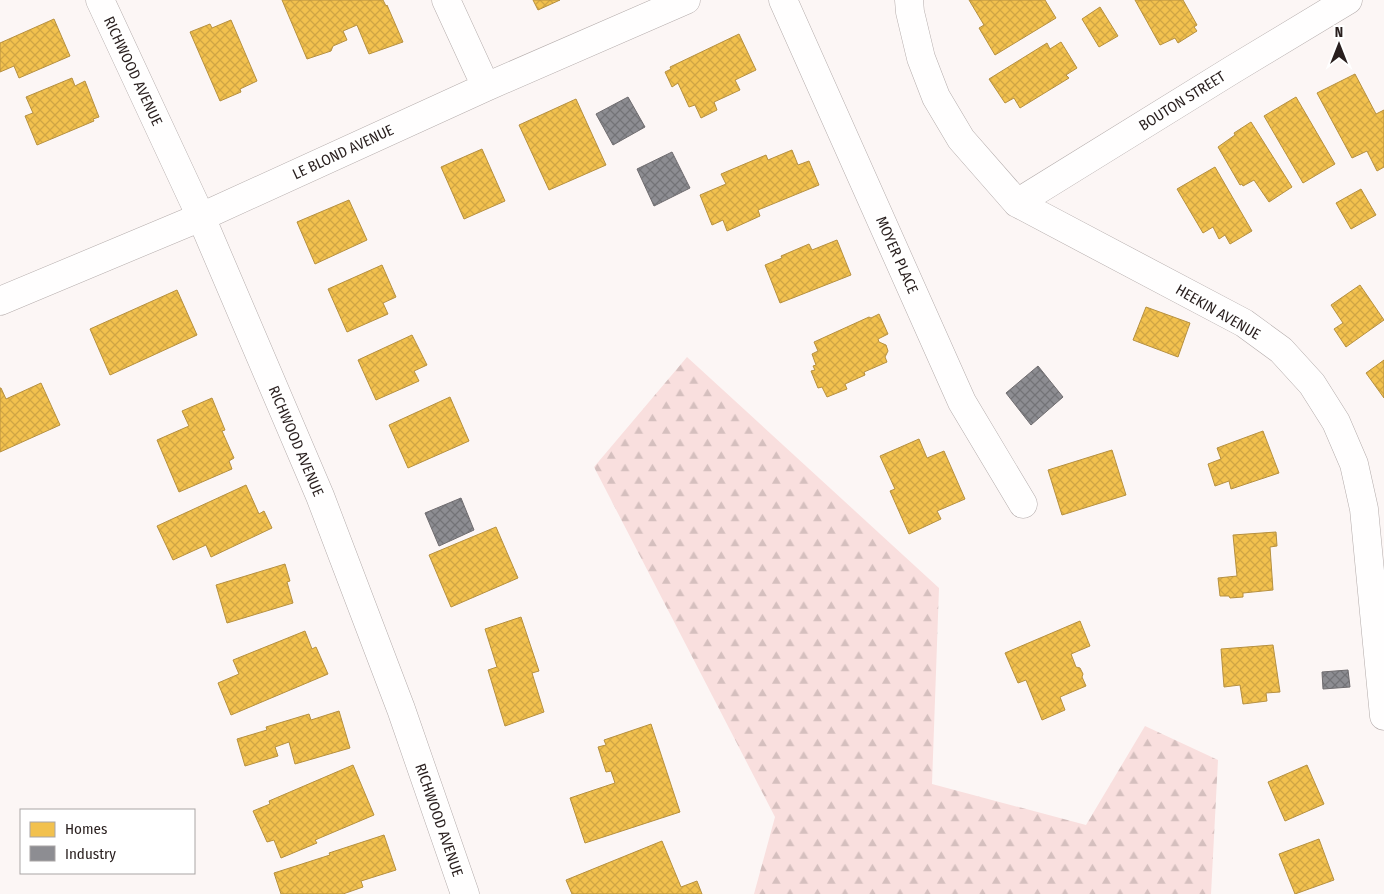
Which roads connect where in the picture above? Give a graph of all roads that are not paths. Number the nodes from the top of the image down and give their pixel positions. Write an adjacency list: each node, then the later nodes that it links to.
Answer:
1 (100, 0): 9 (street, RICHWOOD AVENUE)
2 (446, 0): 7 (street)
3 (686, 0): 7 (street, LE BLOND AVENUE)
4 (783, 0): 11 (street, MOYER PLACE)
5 (909, 0): 8 (street, HEEKIN AVENUE)
6 (1348, 0): 8 (street, BOUTON STREET)
7 (486, 87): 9 (street, LE BLOND AVENUE)
8 (1017, 203): 12 (street, HEEKIN AVENUE)
9 (201, 217): 10 (street, LE BLOND AVENUE); 13 (street, RICHWOOD AVENUE)
10 (0, 301)
11 (1023, 504)
12 (1384, 716)
13 (465, 894)

